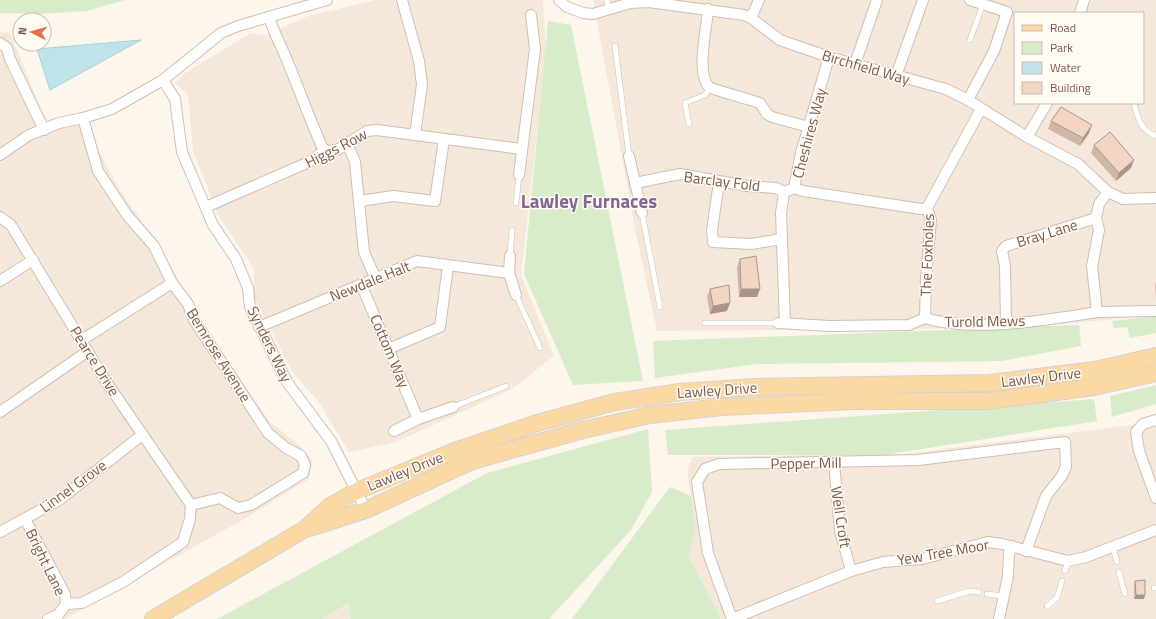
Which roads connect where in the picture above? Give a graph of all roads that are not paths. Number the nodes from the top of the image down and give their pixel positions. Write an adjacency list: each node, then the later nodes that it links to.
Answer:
1 (327, 0): 16 (street)
2 (402, 0): 34 (street)
3 (559, 0): 13 (street, Birchfield Way)
4 (607, 0): 13 (lane)
5 (759, 0): 17 (street)
6 (876, 0): 22 (street)
7 (923, 0): 23 (street)
8 (970, 0): 11 (street)
9 (1084, 0): 14 (street)
10 (678, 3): 12 (street, Birchfield Way); 13 (street, Birchfield Way)
11 (983, 4): 18 (lane); 26 (street)
12 (708, 9): 17 (street, Birchfield Way); 25 (street)
13 (609, 11)
14 (1080, 12)
15 (531, 15): 39 (street)
16 (269, 17): 24 (street); 40 (street)
17 (751, 18): 21 (street, Birchfield Way)
18 (970, 40)
19 (0, 43): 33 (street)
20 (615, 46): 42 (lane)
21 (829, 58): 22 (street, Birchfield Way); 32 (street, Cheshires Way)
22 (855, 64): 23 (street, Birchfield Way)
23 (896, 76): 26 (street, Birchfield Way)
24 (163, 80): 30 (street); 52 (street, Synders Way)
25 (710, 88): 31 (lane); 32 (street)
26 (968, 100): 29 (street, Birchfield Way)
27 (1046, 104): 36 (street)
28 (1134, 104): 35 (lane)
29 (981, 109): 36 (street, Birchfield Way); 53 (street, The Foxholes)
30 (83, 118): 33 (street); 65 (street, Bemrose Avenue)
31 (689, 124)
32 (809, 127): 46 (street, Cheshires Way)
33 (44, 130): 41 (street)
34 (415, 135): 37 (street, Higgs Row); 38 (street, Higgs Row)
35 (1156, 136)
36 (1027, 137): 48 (street, Birchfield Way)
37 (444, 140): 39 (street, Higgs Row); 50 (street)
38 (347, 143): 40 (street, Higgs Row); 50 (street)
39 (521, 149): 43 (street)
40 (324, 151): 52 (street, Higgs Row)
41 (0, 155)
42 (629, 156): 45 (street)
43 (519, 175): 51 (lane)
44 (719, 182): 45 (street, Barclay Fold); 47 (street, Barclay Fold); 58 (street)
45 (635, 183): 54 (street)
46 (794, 188): 47 (street, Cheshires Way); 53 (street)
47 (784, 192): 58 (street, Cheshires Way)
48 (1108, 192): 49 (street, Birchfield Way); 56 (street)
49 (1156, 198)
50 (360, 201): 63 (street)
51 (516, 203)
52 (206, 207): 75 (street, Synders Way)
53 (927, 208): 71 (street, The Foxholes)
54 (642, 213): 68 (lane)
55 (0, 217): 60 (street, Pearce Drive)
56 (1096, 218): 70 (street); 74 (street, Bray Lane)
57 (512, 230): 59 (lane)
58 (782, 239): 72 (street, Cheshires Way)
59 (510, 256): 62 (street)
60 (33, 260): 64 (street); 76 (street, Pearce Drive)
61 (448, 266): 62 (street, Newdale Halt); 63 (street, Newdale Halt); 78 (street)
62 (509, 273): 67 (street)
63 (375, 278): 66 (street, Newdale Halt)
64 (0, 281)
65 (172, 283): 76 (street); 92 (street, Bemrose Avenue)
66 (361, 284): 75 (street, Newdale Halt); 78 (street, Cottom Way)
67 (516, 295): 77 (lane)
68 (660, 307)
69 (1156, 311): 70 (street, Turold Mews)
70 (1097, 312): 74 (street, Turold Mews)
71 (925, 318): 72 (street, Turold Mews); 74 (street, Turold Mews)
72 (782, 323): 73 (lane)
73 (705, 324)
74 (1006, 324)
75 (260, 327): 90 (street, Synders Way)
76 (82, 340): 79 (street, Pearce Drive)
77 (540, 348)
78 (388, 349): 85 (street, Cottom Way)
79 (88, 351): 84 (street); 88 (street, Pearce Drive)
80 (1156, 356): 90 (main road, Lawley Drive)
81 (1156, 373): 93 (main road, Lawley Drive)
82 (506, 386): 83 (lane)
83 (453, 407): 85 (street)
84 (0, 412)
85 (418, 419): 87 (street)
86 (1156, 420): 91 (street)
87 (394, 431)
88 (142, 435): 92 (street, Pearce Drive); 94 (street, Linnel Grove)
89 (834, 462): 100 (street, Pepper Mill); 102 (street, Well Croft); 114 (street, Pepper Mill)
90 (357, 491): 93 (street, Synders Way); 95 (main road, Lawley Drive)
91 (1156, 498)
92 (191, 505): 110 (street)
93 (366, 510): 95 (main road, Lawley Drive)
94 (26, 519): 97 (street, Linnel Grove); 110 (street, Bright Lane)
95 (305, 529): 113 (main road, Lawley Drive)
96 (1156, 530): 99 (street, Yew Tree Moor)
97 (0, 532)
98 (1012, 546): 100 (street, Yew Tree Moor); 102 (street, Yew Tree Moor); 108 (street)
99 (1113, 547): 100 (street, Yew Tree Moor); 101 (lane)
100 (1026, 551)
101 (1116, 562)
102 (851, 571): 114 (street, Yew Tree Moor)
103 (1119, 572): 107 (lane)
104 (1062, 581): 111 (lane)
105 (979, 592): 109 (lane)
106 (987, 594): 108 (lane)
107 (1125, 594)
108 (1004, 596): 115 (street)
109 (937, 601)
110 (66, 604): 112 (street)
111 (1046, 606)
112 (48, 619)
113 (153, 619)
114 (732, 619)
115 (999, 619)

